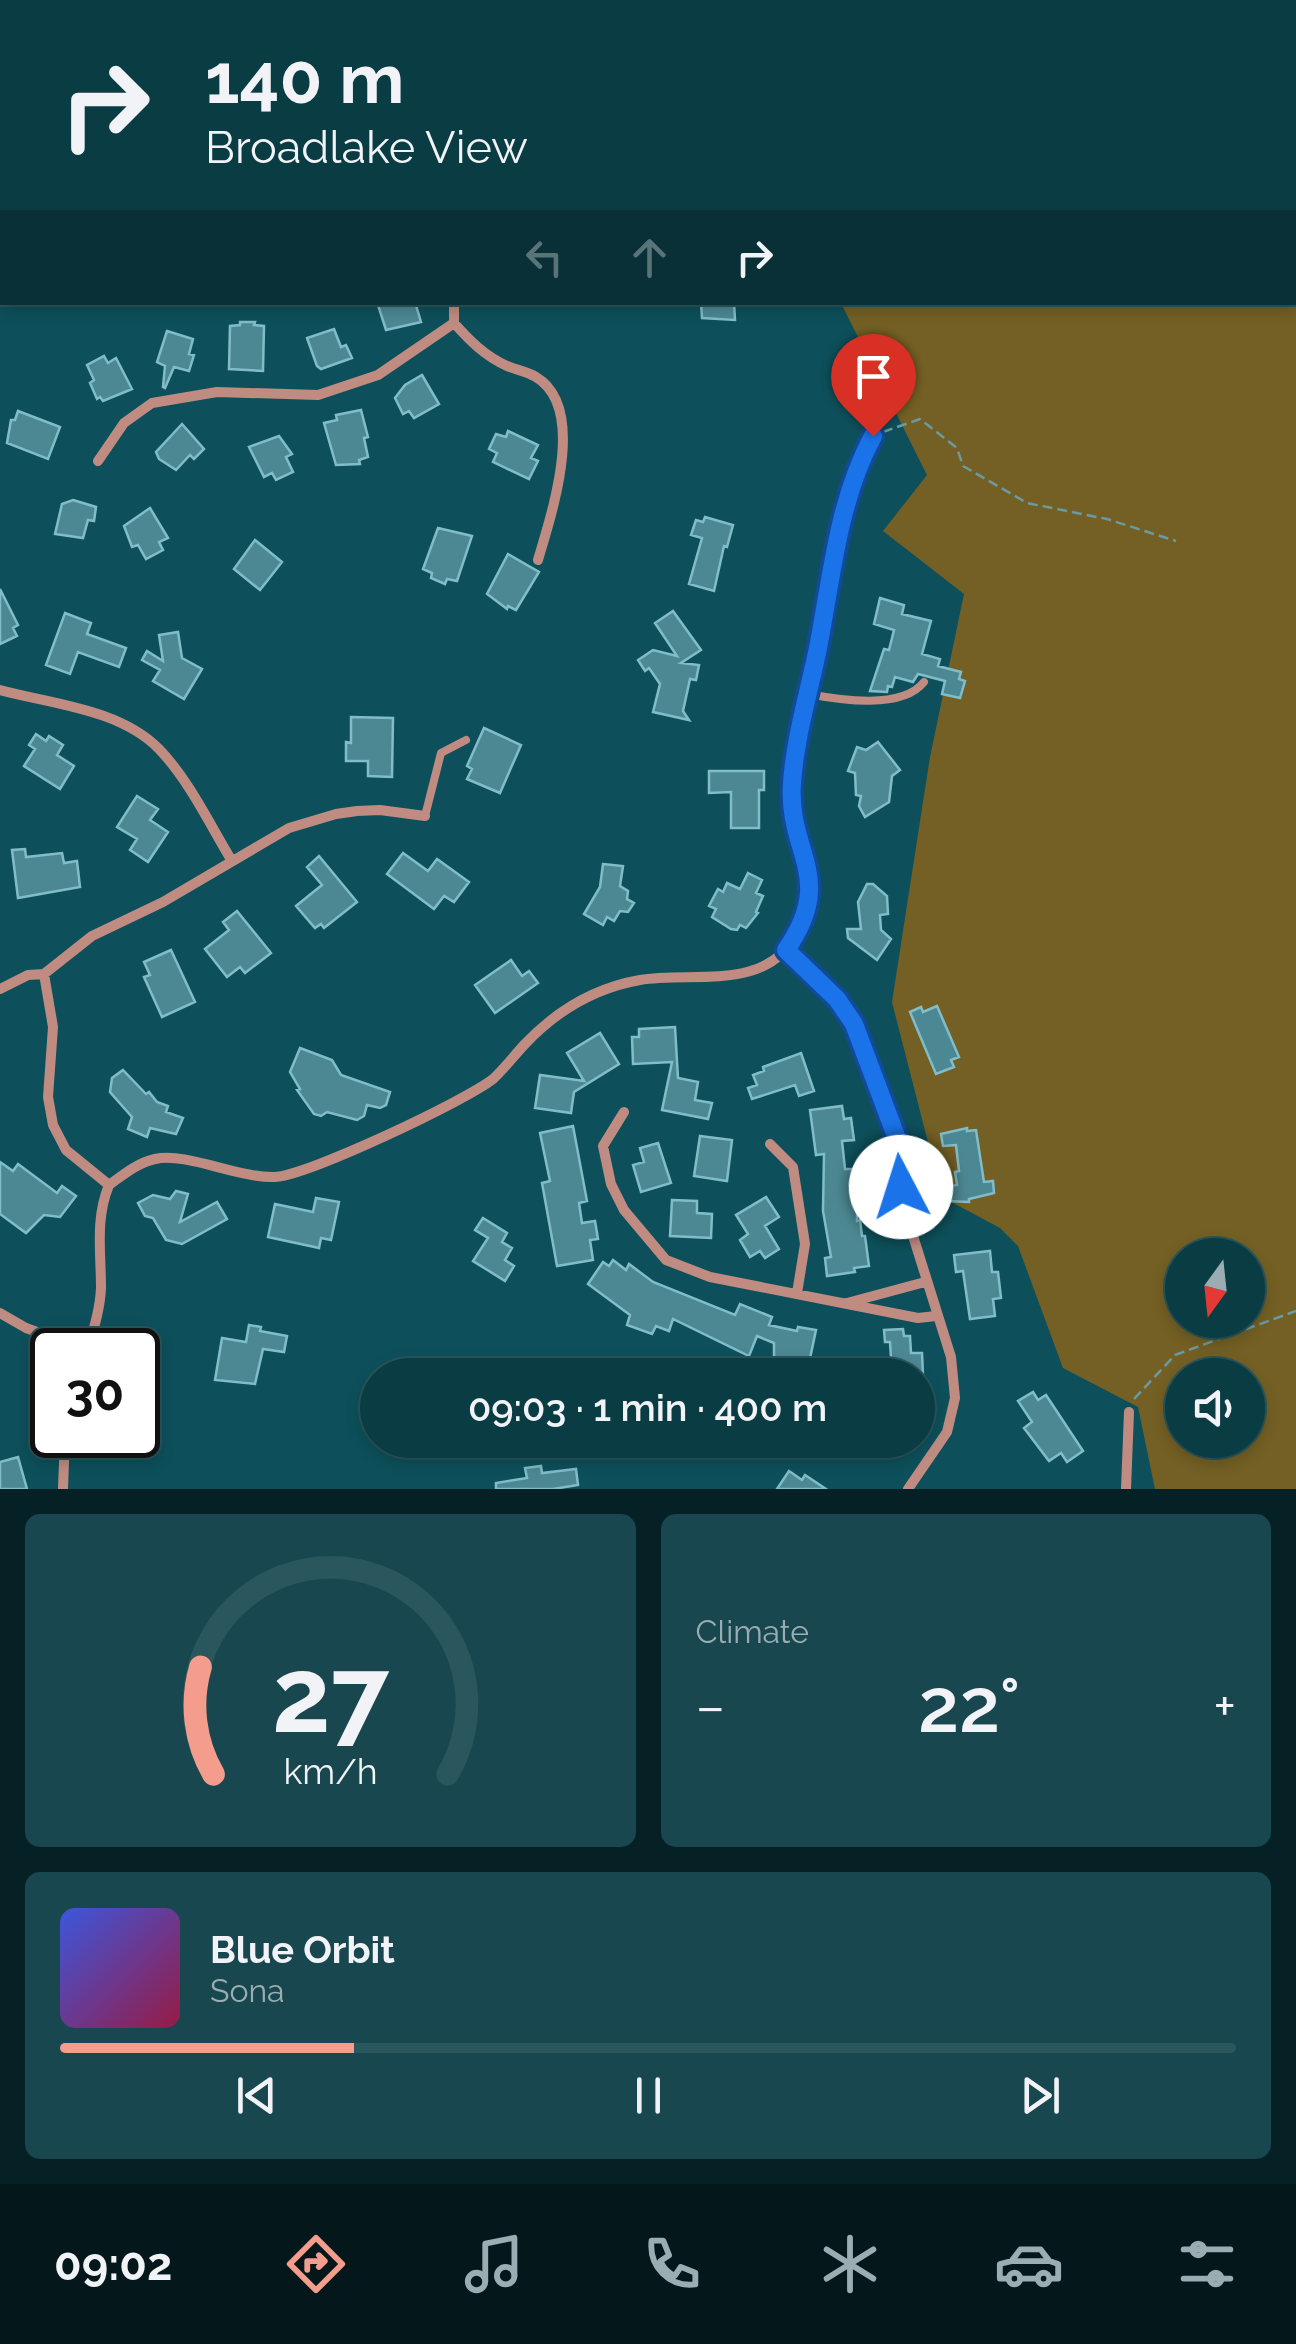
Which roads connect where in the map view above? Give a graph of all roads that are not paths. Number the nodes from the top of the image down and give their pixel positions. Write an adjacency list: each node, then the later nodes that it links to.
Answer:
1 (454, 305): 2 (street)
2 (454, 323): 4 (street); 5 (street)
3 (873, 436): 8 (street)
4 (98, 460)
5 (538, 560)
6 (924, 682): 8 (lane)
7 (0, 690): 11 (street)
8 (808, 694): 12 (street)
9 (466, 740): 10 (lane)
10 (425, 816): 11 (street)
11 (232, 860): 13 (street)
12 (786, 950): 17 (street); 18 (street)
13 (44, 974): 14 (street); 17 (street)
14 (0, 989)
15 (624, 1112): 19 (street)
16 (770, 1144): 19 (street)
17 (109, 1185): 23 (street)
18 (926, 1282): 20 (street); 22 (street)
19 (796, 1294): 20 (street)
20 (846, 1304): 22 (street)
21 (0, 1313): 24 (street)
22 (936, 1316): 28 (street)
23 (93, 1328)
24 (30, 1329)
25 (1129, 1412): 29 (street)
26 (64, 1458): 27 (street)
27 (63, 1489)
28 (908, 1489)
29 (1126, 1489)

